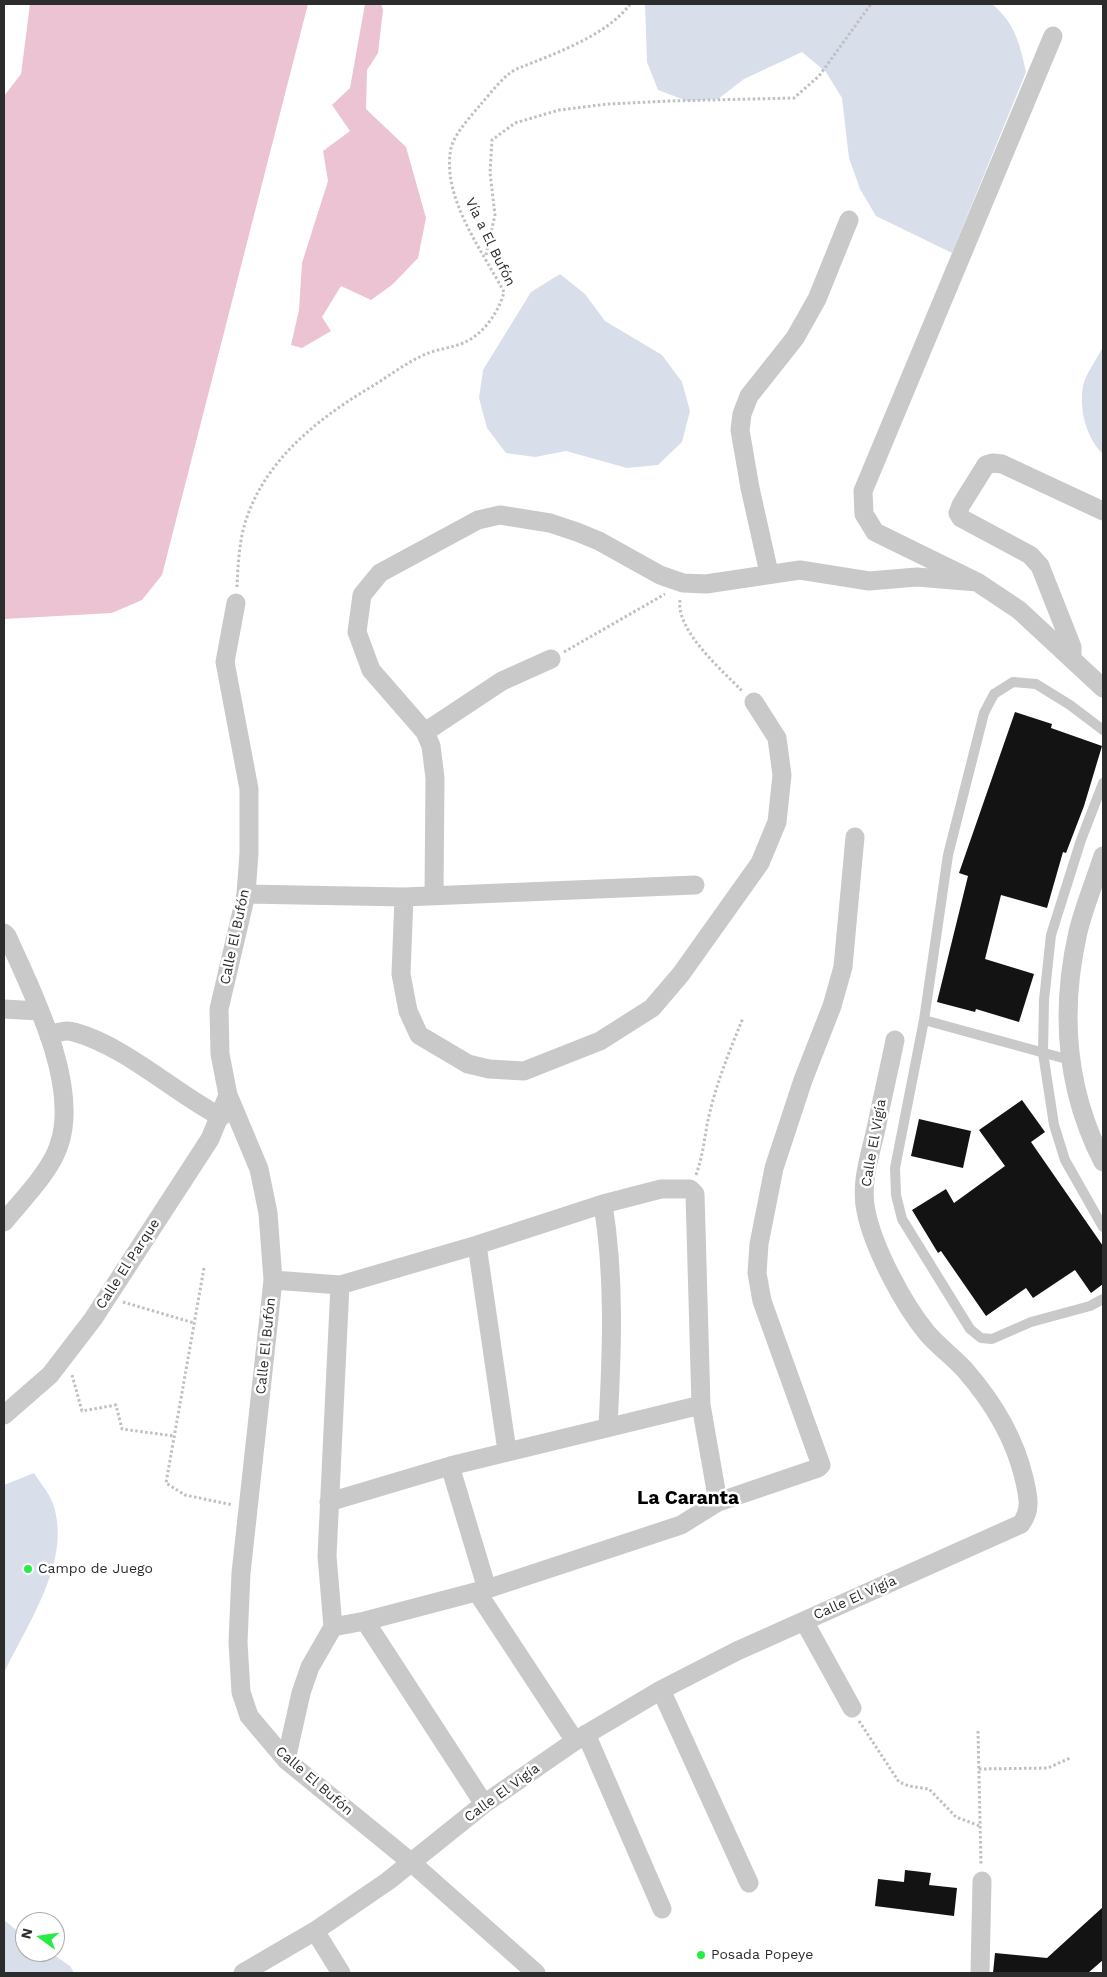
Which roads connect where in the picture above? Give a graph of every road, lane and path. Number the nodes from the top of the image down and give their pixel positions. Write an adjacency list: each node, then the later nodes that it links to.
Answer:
1 (630, 4): 5 (path, Vía a El Bufón)
2 (871, 4): 5 (path)
3 (1053, 36): 8 (street)
4 (849, 220): 7 (street)
5 (486, 256): 10 (path, Vía a El Bufón)
6 (1103, 511): 12 (street)
7 (769, 573): 8 (street); 9 (street)
8 (977, 582): 12 (street)
9 (683, 583): 11 (path); 14 (path); 16 (street)
10 (236, 603): 21 (street, Calle El Bufón)
11 (551, 659): 16 (street)
12 (1072, 659): 13 (street)
13 (1103, 688)
14 (754, 702): 23 (street)
15 (1103, 730): 28 (lane)
16 (425, 732): 22 (street)
17 (1103, 783): 31 (lane)
18 (855, 837): 55 (street)
19 (1103, 856): 32 (street)
20 (695, 885): 22 (street)
21 (246, 894): 23 (street); 33 (street, Calle El Bufón)
22 (434, 895): 23 (street)
23 (404, 897)
24 (4, 933): 26 (street)
25 (4, 1010): 26 (street)
26 (39, 1011): 29 (street)
27 (744, 1018): 36 (path)
28 (924, 1020): 31 (lane); 45 (lane)
29 (49, 1036): 34 (street); 38 (street)
30 (895, 1040): 59 (street, Calle El Vigía)
31 (1043, 1053): 32 (lane); 39 (lane)
32 (1070, 1060): 35 (street)
33 (228, 1096): 34 (street, Calle El Parque); 42 (street, Calle El Bufón)
34 (221, 1117): 44 (street, Calle El Parque)
35 (1103, 1162)
36 (690, 1189): 37 (street); 48 (street)
37 (604, 1204): 40 (street); 50 (street)
38 (4, 1222)
39 (1103, 1227)
40 (477, 1246): 43 (street); 52 (street)
41 (204, 1268): 46 (path)
42 (273, 1280): 43 (street); 56 (street, Calle El Bufón)
43 (340, 1285): 54 (street)
44 (106, 1297): 46 (path); 47 (street, Calle El Parque)
45 (1103, 1299)
46 (194, 1323): 51 (path)
47 (66, 1353): 49 (street, Calle El Parque); 51 (path)
48 (700, 1405): 50 (street); 55 (street)
49 (4, 1415)
50 (608, 1426): 52 (street)
51 (174, 1436): 56 (path)
52 (507, 1451): 53 (street)
53 (450, 1466): 54 (street); 57 (street)
54 (329, 1502): 60 (street)
55 (718, 1502): 57 (street)
56 (248, 1508): 66 (street, Calle El Bufón)
57 (482, 1590): 58 (street); 64 (street)
58 (365, 1621): 60 (street); 68 (street)
59 (804, 1621): 61 (street, Calle El Vigía); 62 (street)
60 (333, 1627): 66 (street)
61 (661, 1690): 64 (street, Calle El Vigía); 72 (street)
62 (852, 1708): 69 (path)
63 (978, 1731): 67 (path)
64 (580, 1738): 68 (street, Calle El Vigía); 73 (street)
65 (1070, 1758): 67 (path)
66 (286, 1760): 70 (street, Calle El Bufón)
67 (979, 1769): 69 (path)
68 (484, 1804): 70 (street, Calle El Vigía)
69 (980, 1826): 71 (path)
70 (412, 1863): 74 (street, Calle El Vigía); 77 (street, Calle El Bufón)
71 (982, 1881): 78 (street)
72 (749, 1883)
73 (662, 1909)
74 (315, 1931): 75 (street, Calle El Vigía); 76 (street)
75 (244, 1973)
76 (341, 1973)
77 (536, 1973)
78 (980, 1973)

